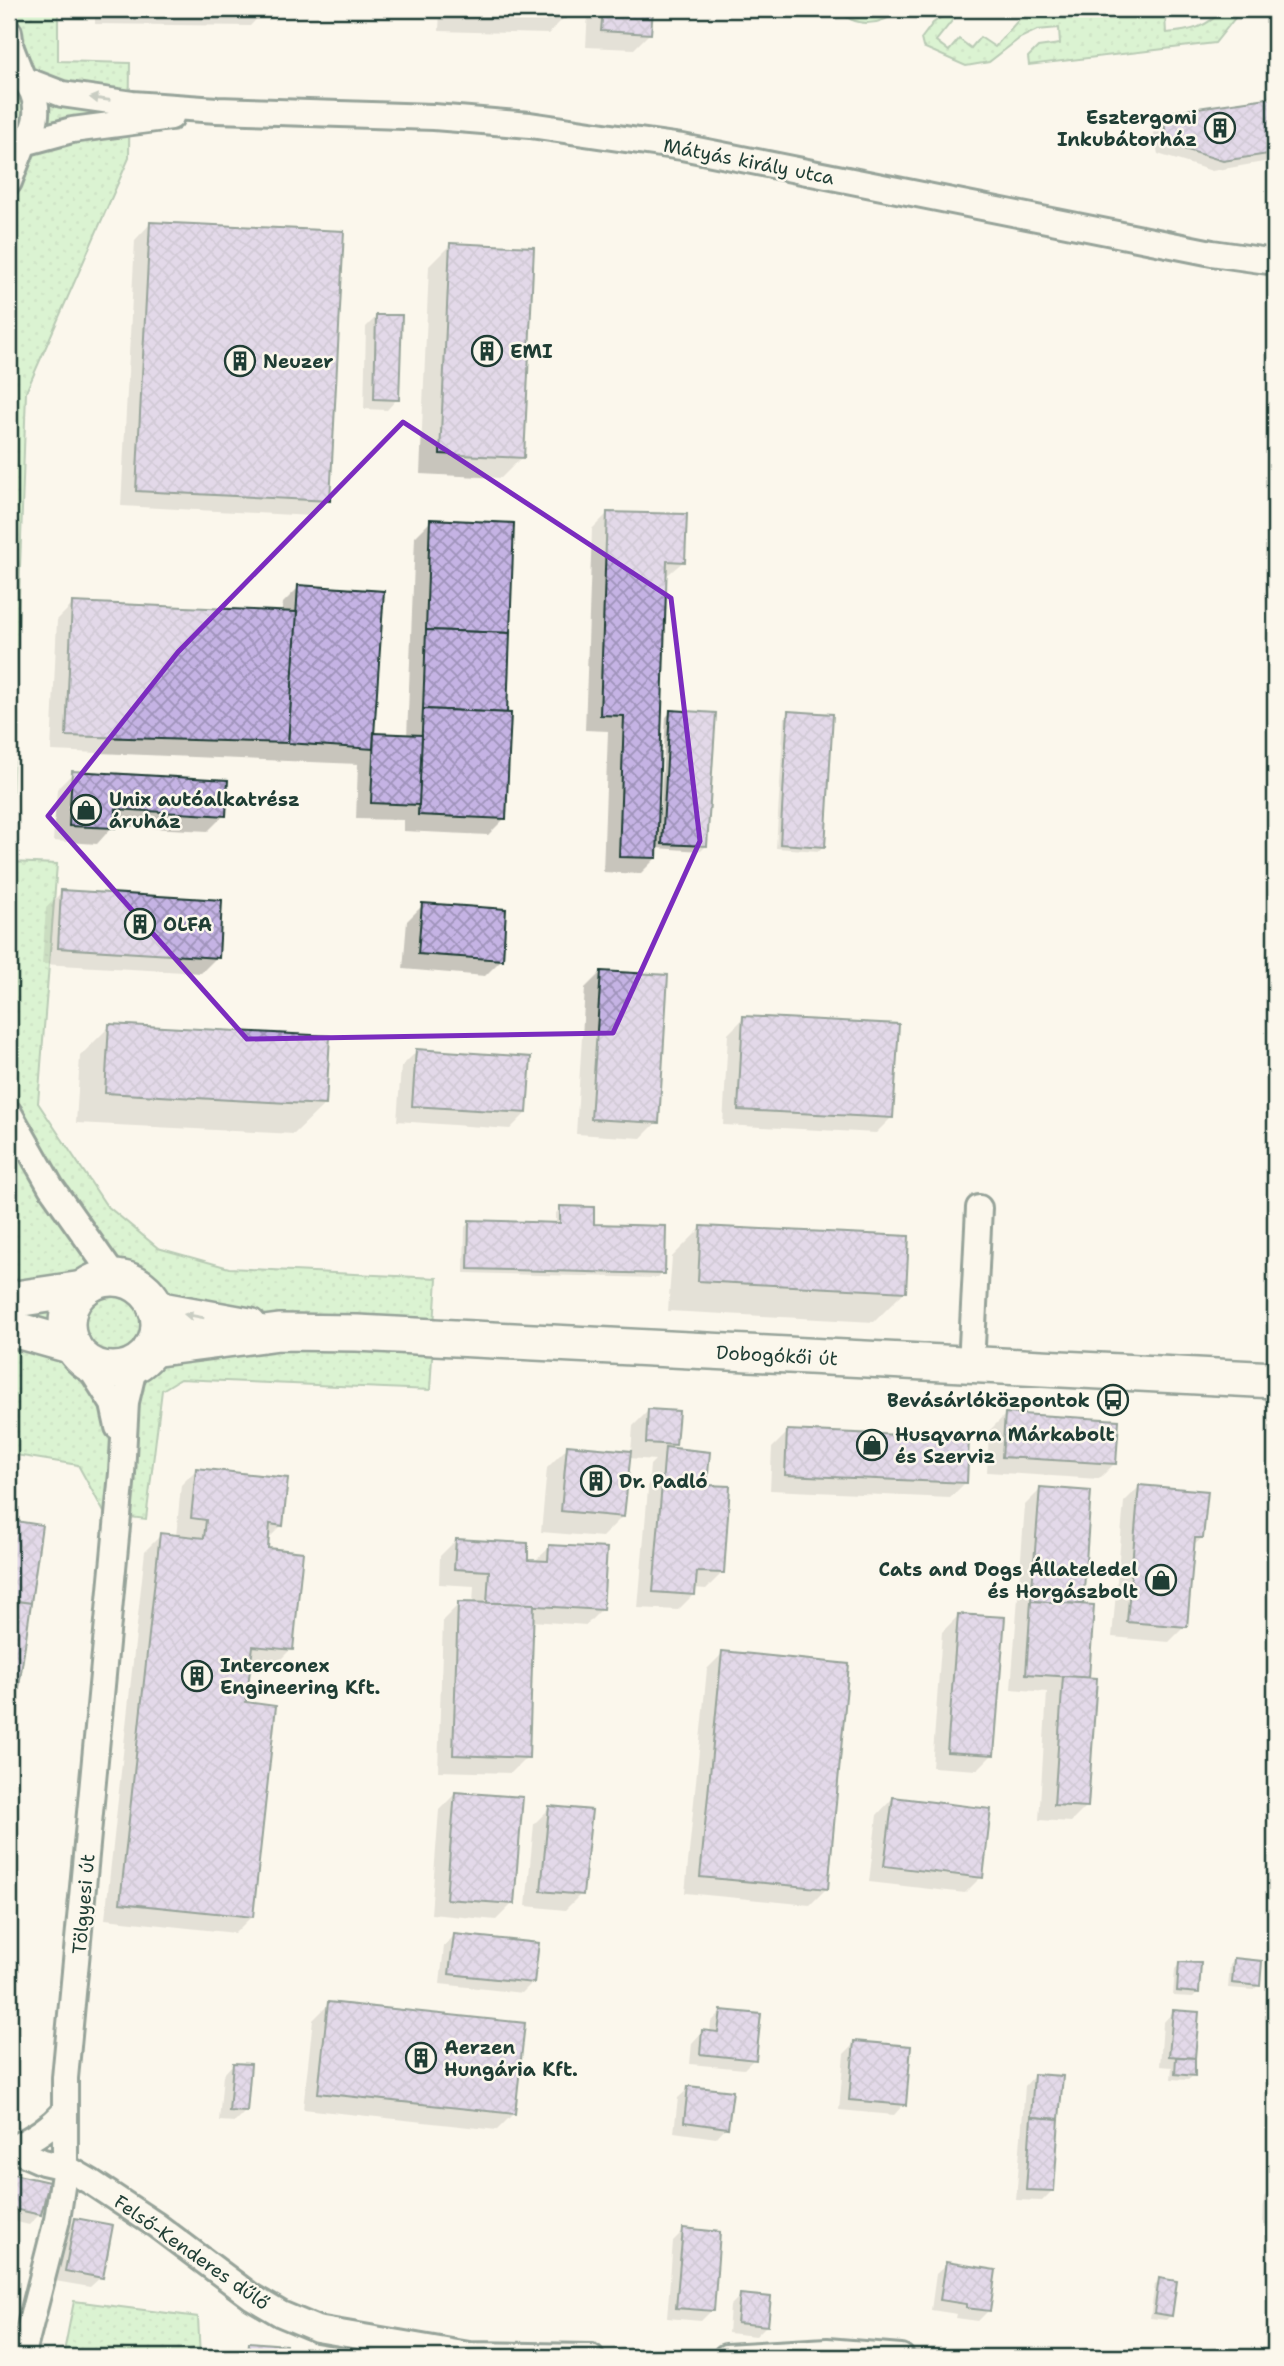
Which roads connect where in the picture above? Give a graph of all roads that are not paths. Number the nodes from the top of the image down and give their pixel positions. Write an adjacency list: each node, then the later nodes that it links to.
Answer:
1 (9, 32): 2 (street)
2 (16, 74): 3 (street, Mátyás király utca, one-way to 2); 4 (street)
3 (217, 110): 4 (street, Mátyás király utca); 6 (street, Mátyás király utca)
4 (17, 148): 5 (street)
5 (9, 182)
6 (1275, 262)
7 (9, 1113): 9 (street)
8 (979, 1208): 16 (street)
9 (97, 1283): 10 (main road); 11 (main road); 14 (main road)
10 (9, 1300)
11 (156, 1309): 13 (main road, Dobogókői út, one-way to 11); 15 (main road)
12 (9, 1328): 14 (main road)
13 (279, 1332): 15 (main road, Dobogókői út); 16 (main road, Dobogókői út)
14 (79, 1353): 15 (main road); 18 (street, Tölgyesi út)
15 (143, 1356): 18 (street, Tölgyesi út)
16 (971, 1365): 17 (main road, Dobogókői út)
17 (1275, 1380)
18 (123, 1447): 19 (street, Tölgyesi út)
19 (65, 2111): 20 (street); 21 (street, Tölgyesi út)
20 (12, 2147): 21 (street, Felső-Kenderes dűlő)
21 (65, 2167): 22 (street, Tölgyesi út); 23 (street, Felső-Kenderes dűlő)
22 (22, 2357)
23 (591, 2357)
24 (726, 2357): 25 (street)
25 (901, 2357)

